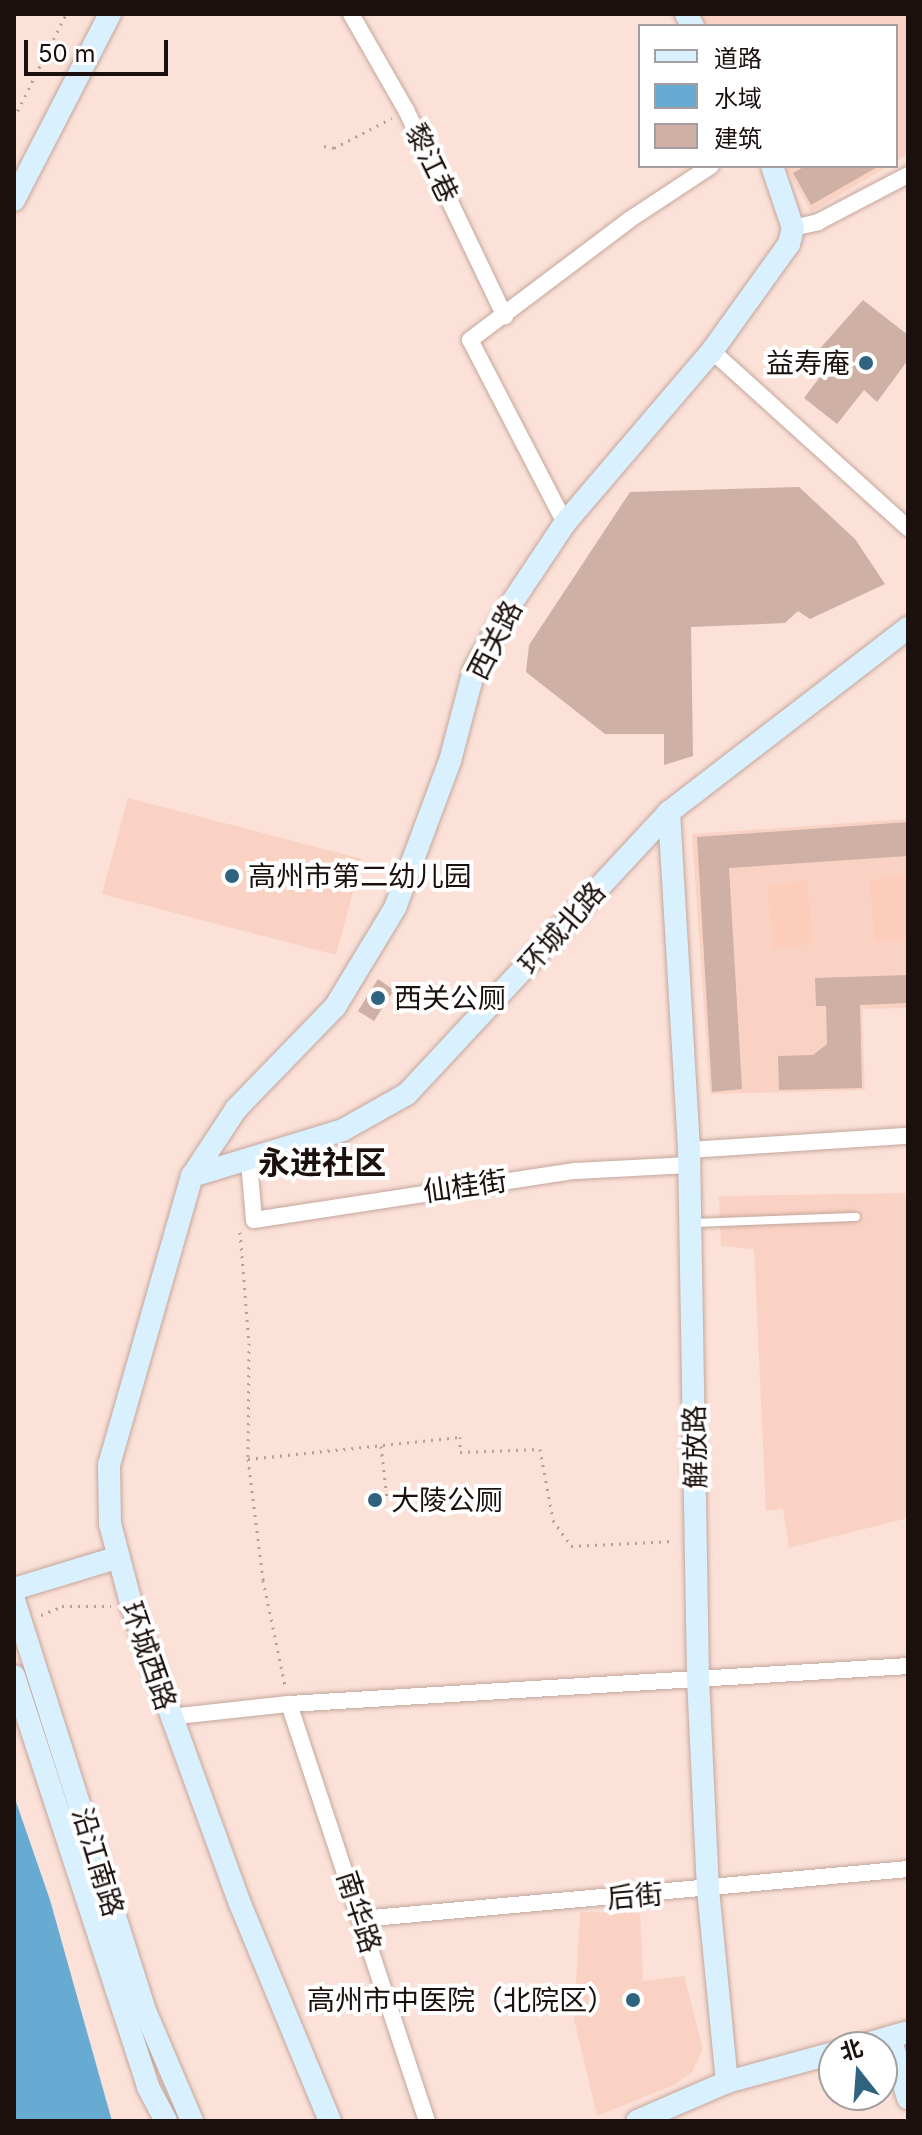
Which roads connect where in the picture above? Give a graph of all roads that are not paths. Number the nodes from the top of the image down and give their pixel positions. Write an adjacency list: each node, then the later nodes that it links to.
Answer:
1 (110, 14): 6 (street)
2 (351, 14): 8 (street, 黎江巷)
3 (708, 168): 8 (street)
4 (773, 168): 7 (street)
5 (908, 175): 7 (street)
6 (14, 200)
7 (793, 228): 9 (street, 西关路)
8 (505, 317): 10 (street)
9 (712, 351): 10 (street, 西关路); 11 (street)
10 (565, 523): 17 (street, 西关路)
11 (908, 528)
12 (908, 628): 13 (street, 环城北路)
13 (669, 812): 15 (street, 解放路); 16 (street, 环城北路)
14 (908, 1136): 15 (street, 仙桂街)
15 (689, 1158): 16 (street, 仙桂街); 19 (street, 解放路)
16 (249, 1161): 17 (street, 环城北路)
17 (192, 1176): 20 (street, 环城西路)
18 (856, 1217): 19 (lane)
19 (690, 1223): 25 (street, 解放路)
20 (116, 1558): 21 (street); 27 (street, 环城西路)
21 (14, 1589)
22 (14, 1600): 36 (street, 沿江南路)
23 (908, 1666): 25 (street)
24 (14, 1676): 35 (street, 沿江南路)
25 (698, 1678): 26 (street); 29 (street, 解放路)
26 (289, 1704): 27 (street); 30 (street, 南华路)
27 (169, 1717): 37 (street, 环城西路)
28 (908, 1869): 29 (street, 后街)
29 (708, 1889): 30 (street, 后街); 33 (street, 解放路)
30 (361, 1919): 38 (street, 南华路)
31 (899, 2035): 34 (street)
32 (818, 2057): 33 (street)
33 (727, 2082): 39 (street)
34 (908, 2098)
35 (166, 2121)
36 (192, 2121)
37 (330, 2121)
38 (427, 2121)
39 (637, 2121)

